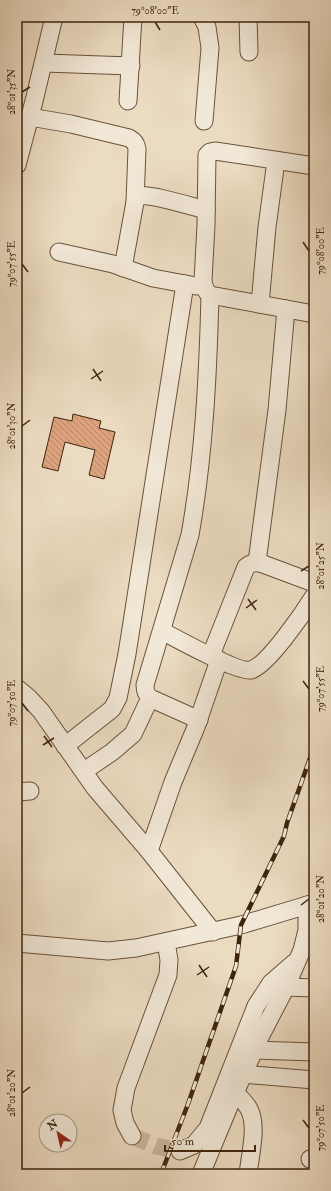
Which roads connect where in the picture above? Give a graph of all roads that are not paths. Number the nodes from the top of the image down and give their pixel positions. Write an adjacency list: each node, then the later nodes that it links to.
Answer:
1 (54, 17): 6 (street)
2 (133, 17): 7 (street)
3 (202, 17): 10 (street)
4 (248, 17): 5 (street)
5 (249, 52)
6 (44, 63): 7 (street); 9 (street)
7 (131, 66): 8 (street)
8 (128, 101)
9 (30, 117): 12 (street); 14 (street)
10 (204, 121)
11 (276, 161): 13 (street); 15 (street); 20 (street)
12 (17, 165)
13 (314, 166)
14 (135, 202): 15 (street); 17 (street)
15 (206, 210): 19 (street)
16 (59, 252): 17 (street)
17 (123, 268): 18 (street)
18 (185, 284): 19 (street); 31 (street)
19 (207, 291): 20 (street); 26 (street)
20 (260, 304): 21 (street)
21 (286, 309): 22 (street); 23 (street)
22 (314, 314)
23 (257, 562): 24 (street); 27 (street)
24 (314, 583)
25 (314, 596): 27 (street)
26 (162, 632): 27 (street); 29 (street)
27 (215, 658): 30 (street)
28 (17, 688): 31 (street)
29 (150, 698): 30 (street); 32 (street)
30 (199, 720): 33 (street)
31 (65, 746): 32 (street)
32 (84, 771): 33 (street)
33 (149, 850): 35 (street)
34 (311, 904): 35 (street); 38 (street)
35 (213, 932): 36 (street)
36 (166, 942): 37 (street); 46 (street)
37 (17, 943)
38 (296, 962): 39 (street); 47 (street)
39 (286, 987): 40 (street); 41 (street)
40 (314, 988)
41 (254, 1050): 42 (street); 43 (street)
42 (314, 1052)
43 (243, 1074): 44 (street); 45 (street)
44 (314, 1080)
45 (235, 1092): 48 (street); 49 (street)
46 (132, 1136)
47 (180, 1151)
48 (200, 1174)
49 (248, 1174)

